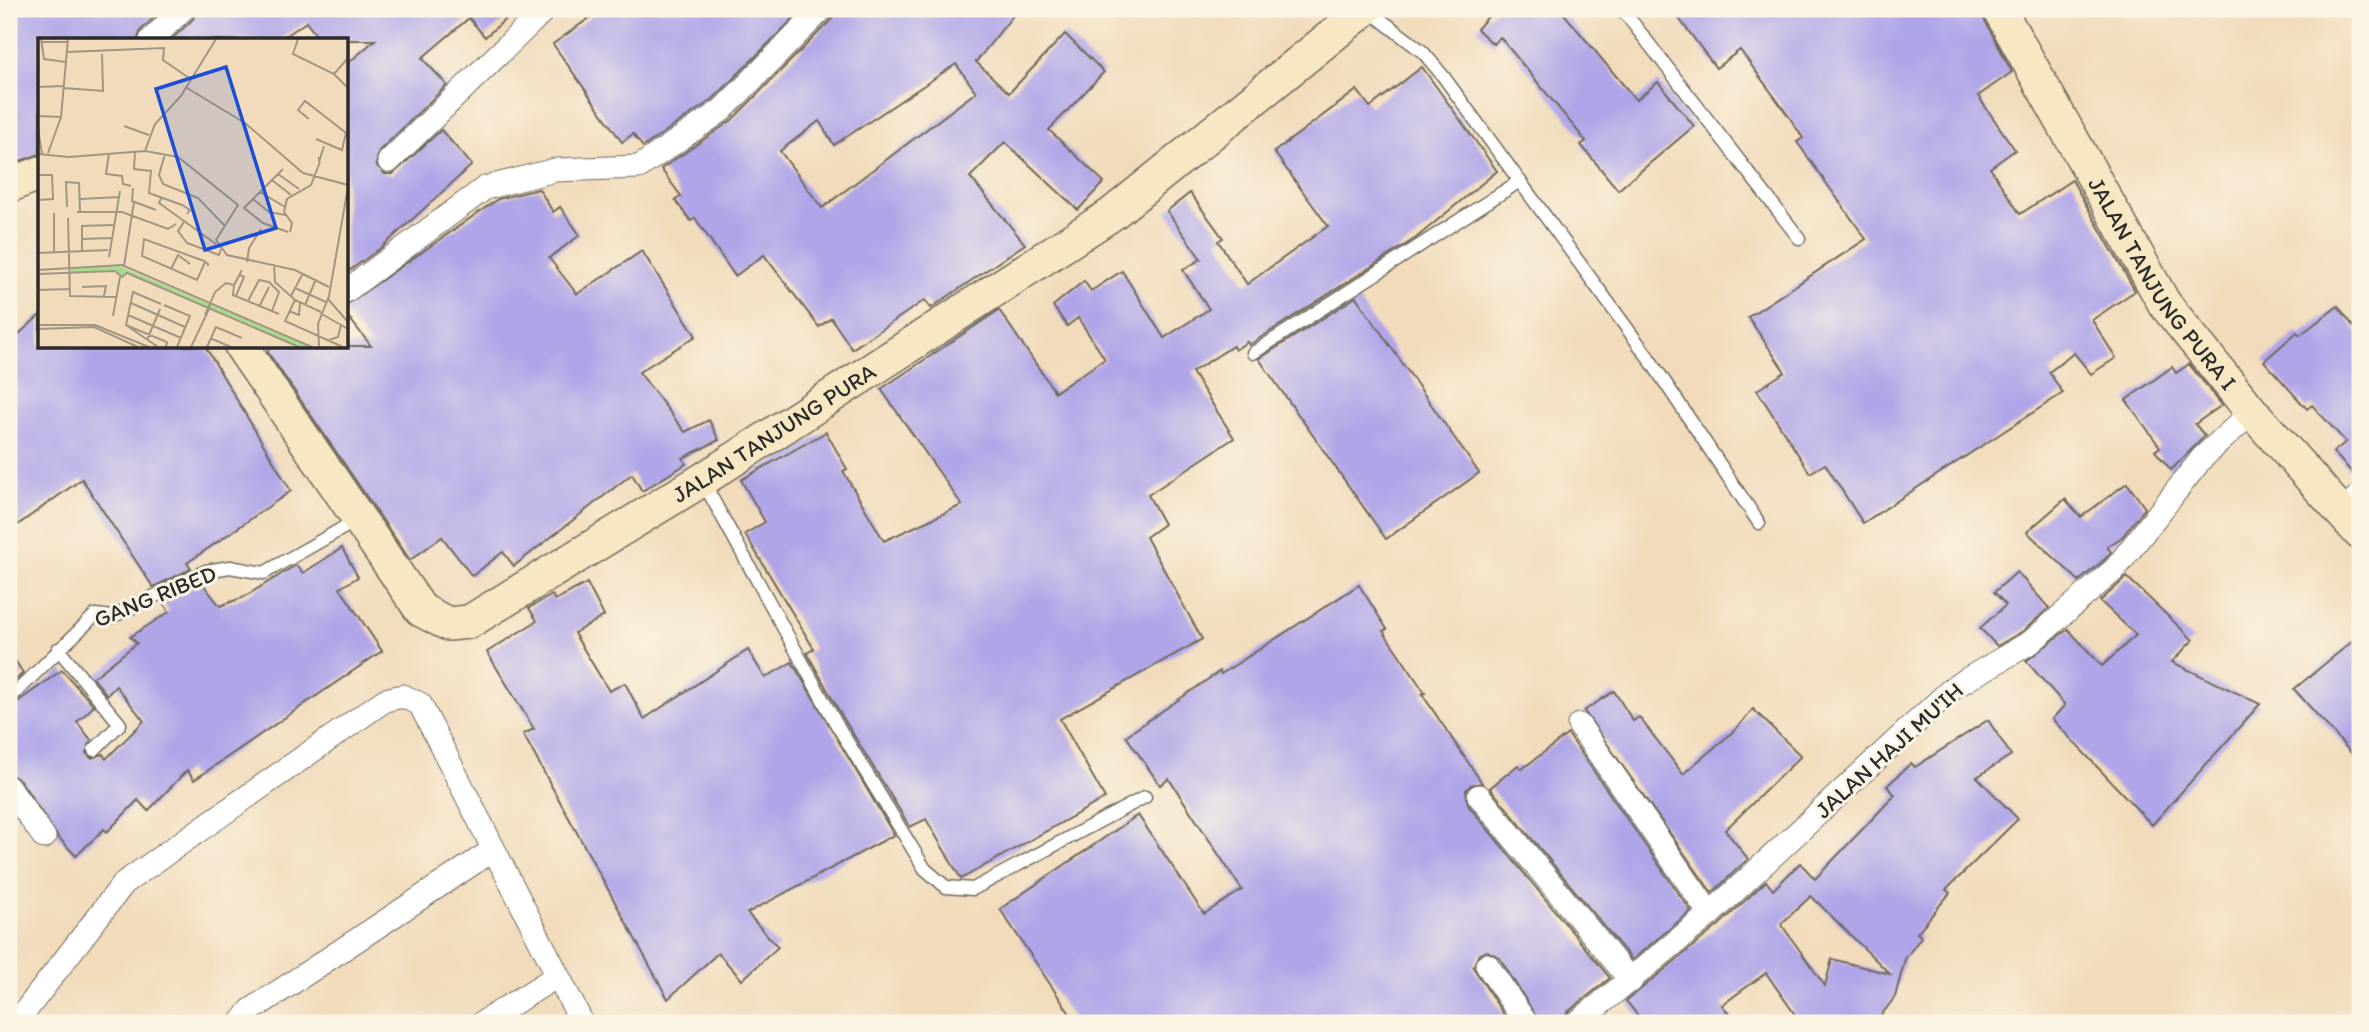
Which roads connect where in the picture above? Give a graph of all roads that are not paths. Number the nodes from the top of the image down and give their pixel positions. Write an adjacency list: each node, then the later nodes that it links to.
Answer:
1 (183, 9): 7 (street)
2 (545, 9): 8 (street)
3 (822, 9): 11 (street)
4 (1366, 9): 9 (lane); 15 (street, JALAN TANJUNG PURA)
5 (1622, 9): 10 (lane)
6 (1999, 9): 14 (street, JALAN TANJUNG PURA I)
7 (153, 38)
8 (389, 161)
9 (1520, 181): 13 (lane); 18 (lane)
10 (1799, 238)
11 (348, 290)
12 (252, 350): 17 (street, JALAN TANJUNG PURA)
13 (1253, 353)
14 (2252, 412): 16 (street, JALAN TANJUNG PURA I); 28 (street, JALAN HAJI MU'IH)
15 (702, 480): 17 (street, JALAN TANJUNG PURA); 25 (lane)
16 (2354, 514)
17 (360, 519): 19 (lane, GANG RIBED)
18 (1759, 523)
19 (58, 649): 20 (lane, GANG RIBED); 22 (lane)
20 (9, 699)
21 (1578, 725): 28 (street)
22 (94, 750)
23 (9, 788): 26 (street)
24 (1479, 796): 31 (street)
25 (1145, 797)
26 (44, 837)
27 (493, 850): 30 (street); 32 (street); 33 (street)
28 (1710, 914): 31 (street, JALAN HAJI MU'IH)
29 (1487, 965): 36 (street)
30 (557, 976): 34 (street); 35 (street)
31 (1631, 981): 37 (street, JALAN HAJI MU'IH)
32 (16, 1023)
33 (241, 1023)
34 (482, 1023)
35 (582, 1023)
36 (1526, 1023)
37 (1577, 1023)

